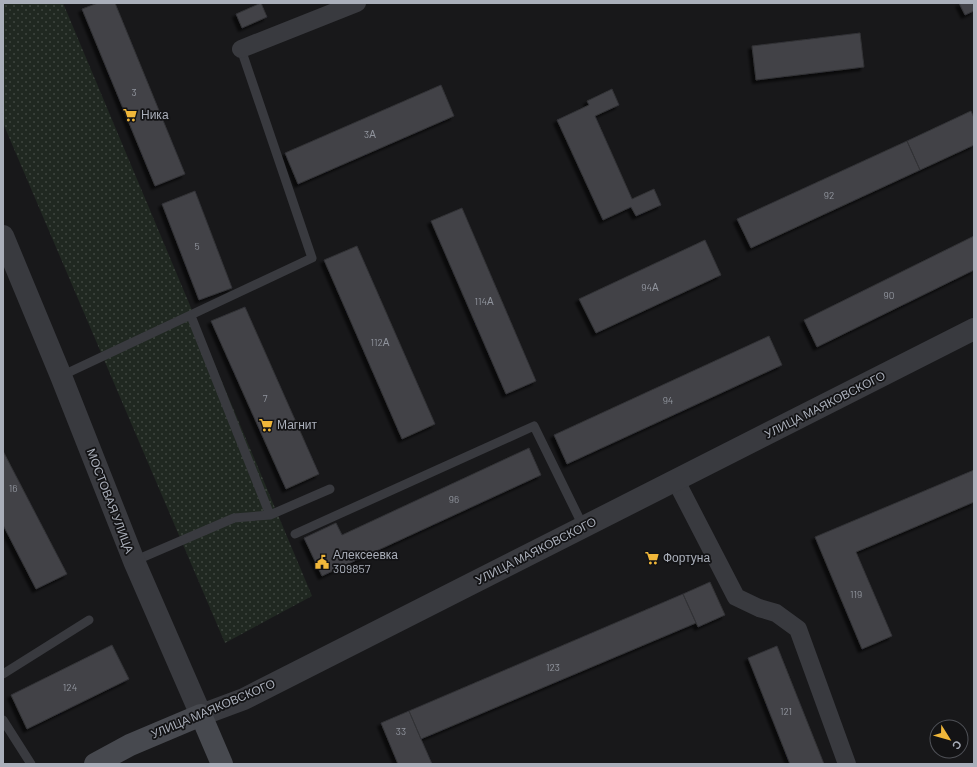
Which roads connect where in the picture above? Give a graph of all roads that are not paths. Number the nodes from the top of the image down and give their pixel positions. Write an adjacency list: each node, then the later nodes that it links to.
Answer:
1 (357, 3): 2 (street)
2 (314, 10): 3 (street)
3 (240, 49): 5 (lane)
4 (3, 236): 7 (street, МОСТОВАЯ УЛИЦА)
5 (191, 316): 7 (lane); 10 (lane)
6 (974, 329): 8 (street, УЛИЦА МАЯКОВСКОГО)
7 (61, 376): 13 (street, МОСТОВАЯ УЛИЦА)
8 (675, 479): 11 (street, УЛИЦА МАЯКОВСКОГО); 21 (street)
9 (330, 489): 10 (lane)
10 (270, 515): 13 (lane)
11 (583, 526): 12 (lane); 16 (street, УЛИЦА МАЯКОВСКОГО)
12 (295, 534)
13 (134, 561): 16 (street, МОСТОВАЯ УЛИЦА)
14 (89, 620): 15 (lane)
15 (3, 674)
16 (201, 715): 19 (main road, УЛИЦА МАЯКОВСКОГО); 20 (main road, МОСТОВАЯ УЛИЦА)
17 (3, 720): 18 (lane)
18 (31, 764)
19 (95, 764)
20 (222, 764)
21 (847, 764)

